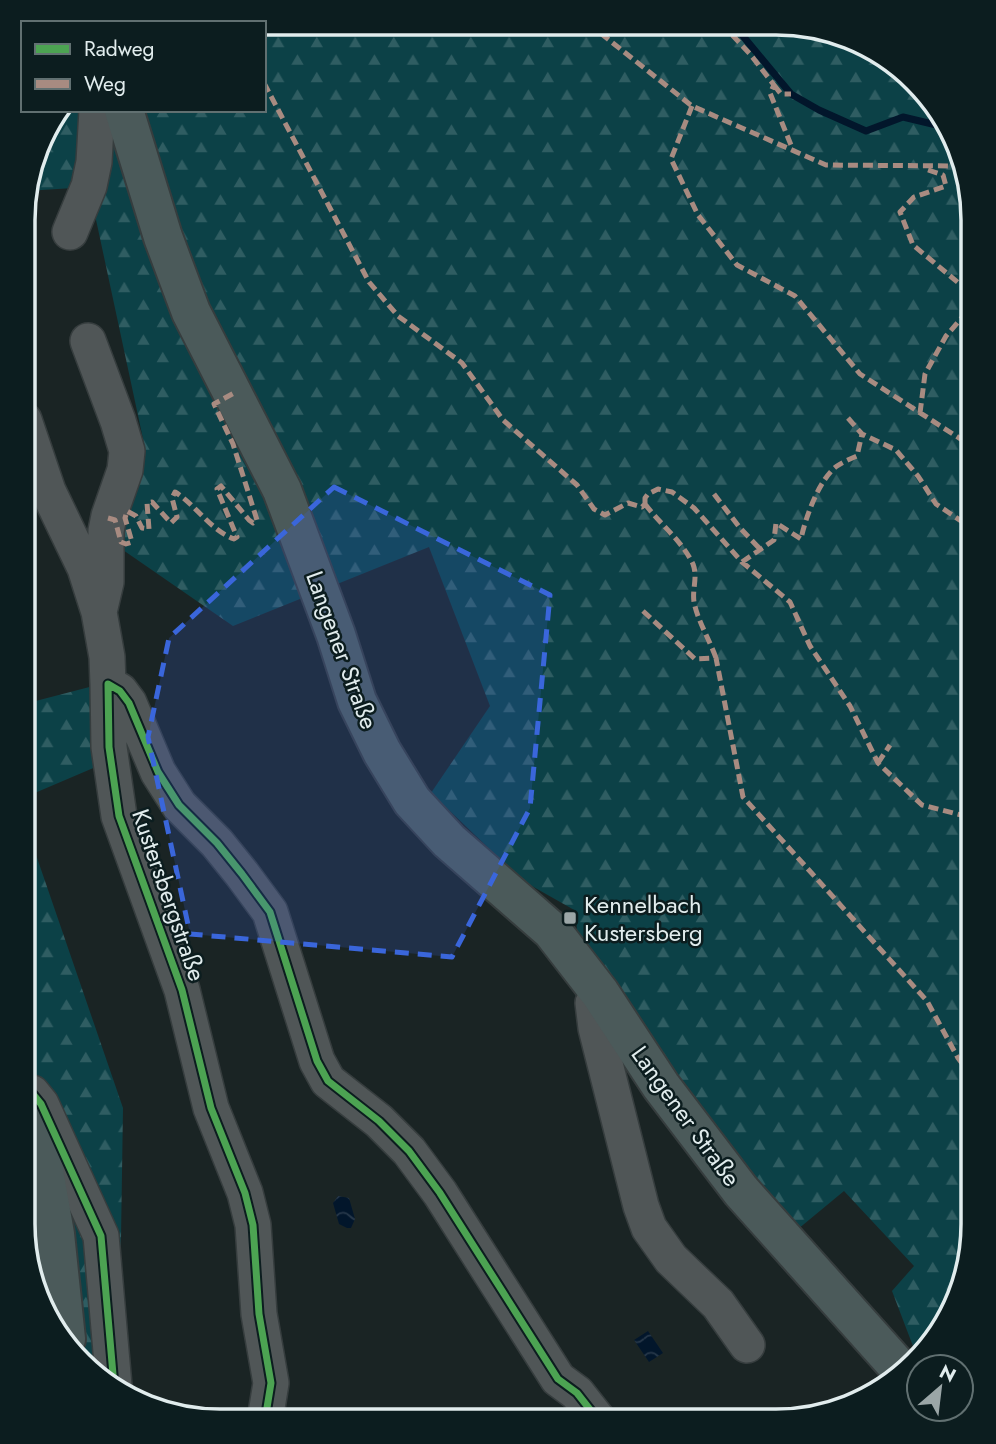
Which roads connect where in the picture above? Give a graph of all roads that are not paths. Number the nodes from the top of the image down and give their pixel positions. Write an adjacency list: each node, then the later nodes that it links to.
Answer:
1 (97, 112): 3 (street)
2 (125, 112): 8 (main road, Langener Straße)
3 (70, 232)
4 (88, 341): 6 (street, Kustersbergstraße)
5 (35, 453): 6 (street, Kustersbergstraße)
6 (99, 612): 7 (street, Kustersbergstraße)
7 (108, 684): 15 (street, Kustersbergstraße); 16 (street, Kustersbergstraße)
8 (600, 993): 12 (street); 13 (main road, Langener Straße)
9 (35, 1097): 14 (street)
10 (35, 1143): 11 (main road)
11 (64, 1324)
12 (747, 1345)
13 (896, 1365)
14 (113, 1375)
15 (266, 1409)
16 (590, 1409)

